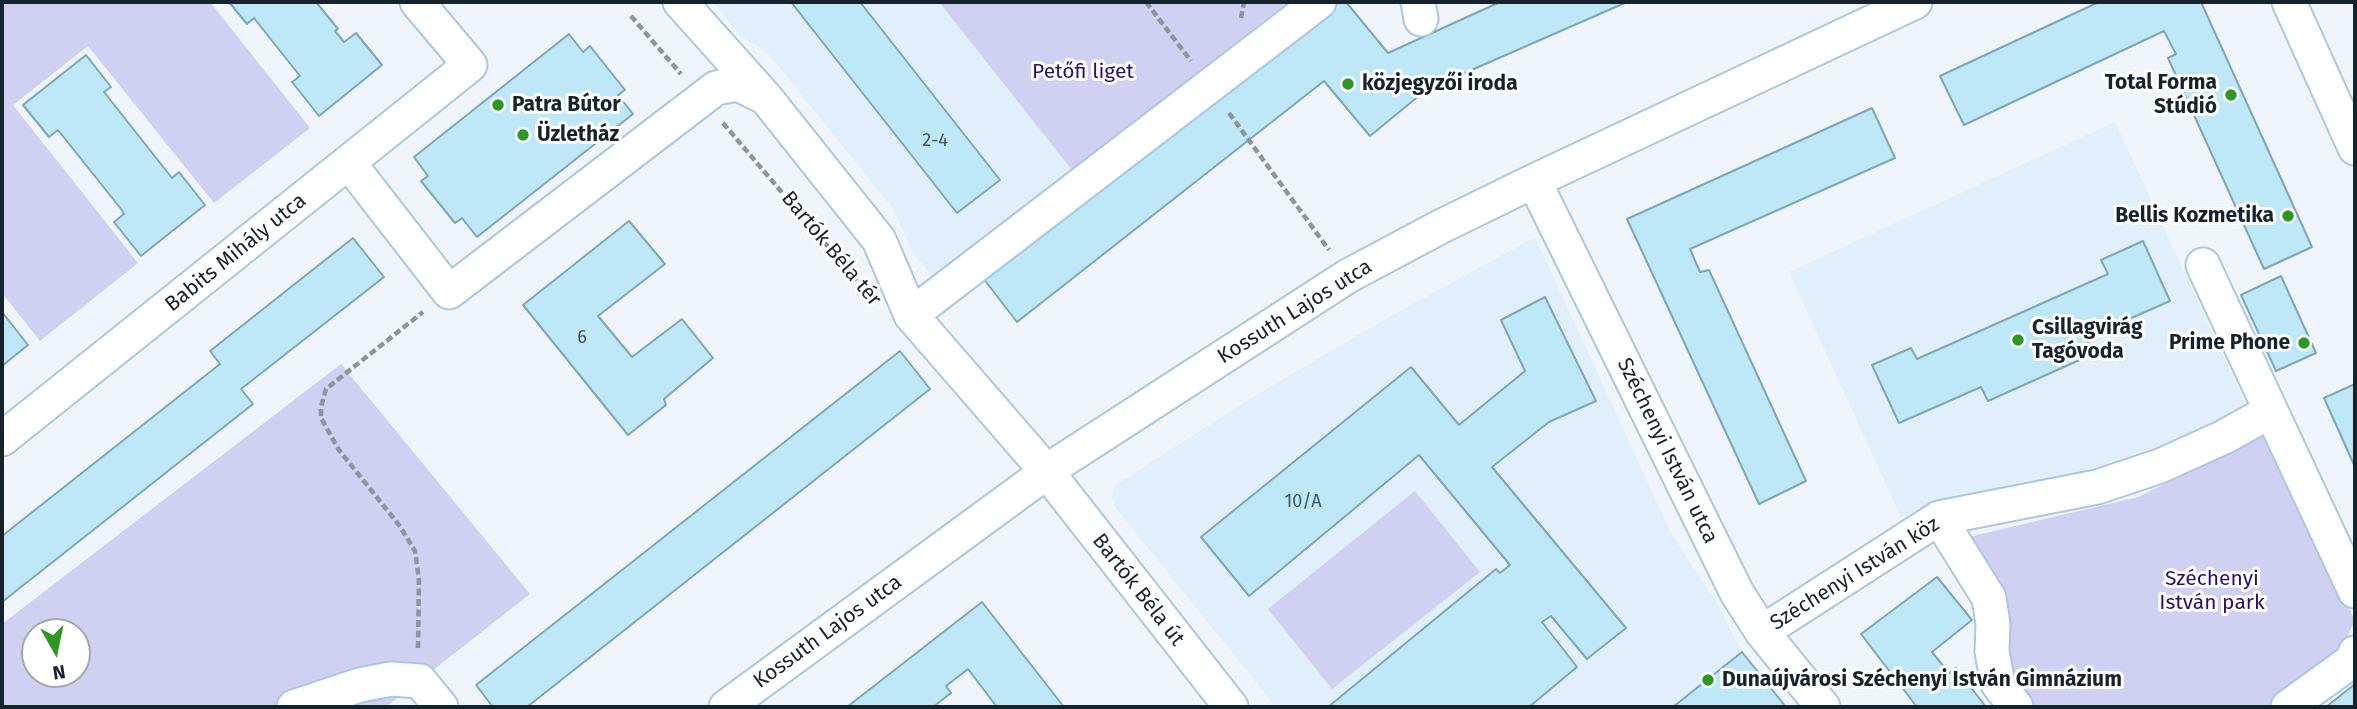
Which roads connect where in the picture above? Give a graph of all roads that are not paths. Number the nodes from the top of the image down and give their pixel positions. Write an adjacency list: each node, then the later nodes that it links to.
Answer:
1 (417, 2): 8 (street, Babits Mihály utca)
2 (680, 2): 6 (street, Bartók Béla tér)
3 (1319, 2): 11 (street)
4 (1915, 2): 9 (street, Kossuth Lajos utca)
5 (2289, 2): 7 (street)
6 (766, 99): 8 (street); 11 (street, Bartók Béla tér)
7 (2355, 148)
8 (349, 163): 13 (street, Babits Mihály utca)
9 (1534, 181): 14 (street, Kossuth Lajos utca); 17 (street, Széchenyi István utca)
10 (2203, 265): 12 (street)
11 (911, 315): 14 (street, Bartók Béla tér)
12 (2271, 411): 15 (street, Széchenyi István köz); 16 (street)
13 (2, 439)
14 (1046, 472): 21 (street, Kossuth Lajos utca); 22 (street, Bartók Béla út)
15 (1939, 518): 17 (street, Széchenyi István köz); 24 (street)
16 (2355, 591)
17 (1762, 632): 23 (street, Széchenyi István utca)
18 (2355, 653): 25 (street)
19 (294, 707): 20 (street)
20 (441, 707)
21 (726, 707)
22 (1231, 707)
23 (1823, 707)
24 (2016, 707)
25 (2288, 707)

